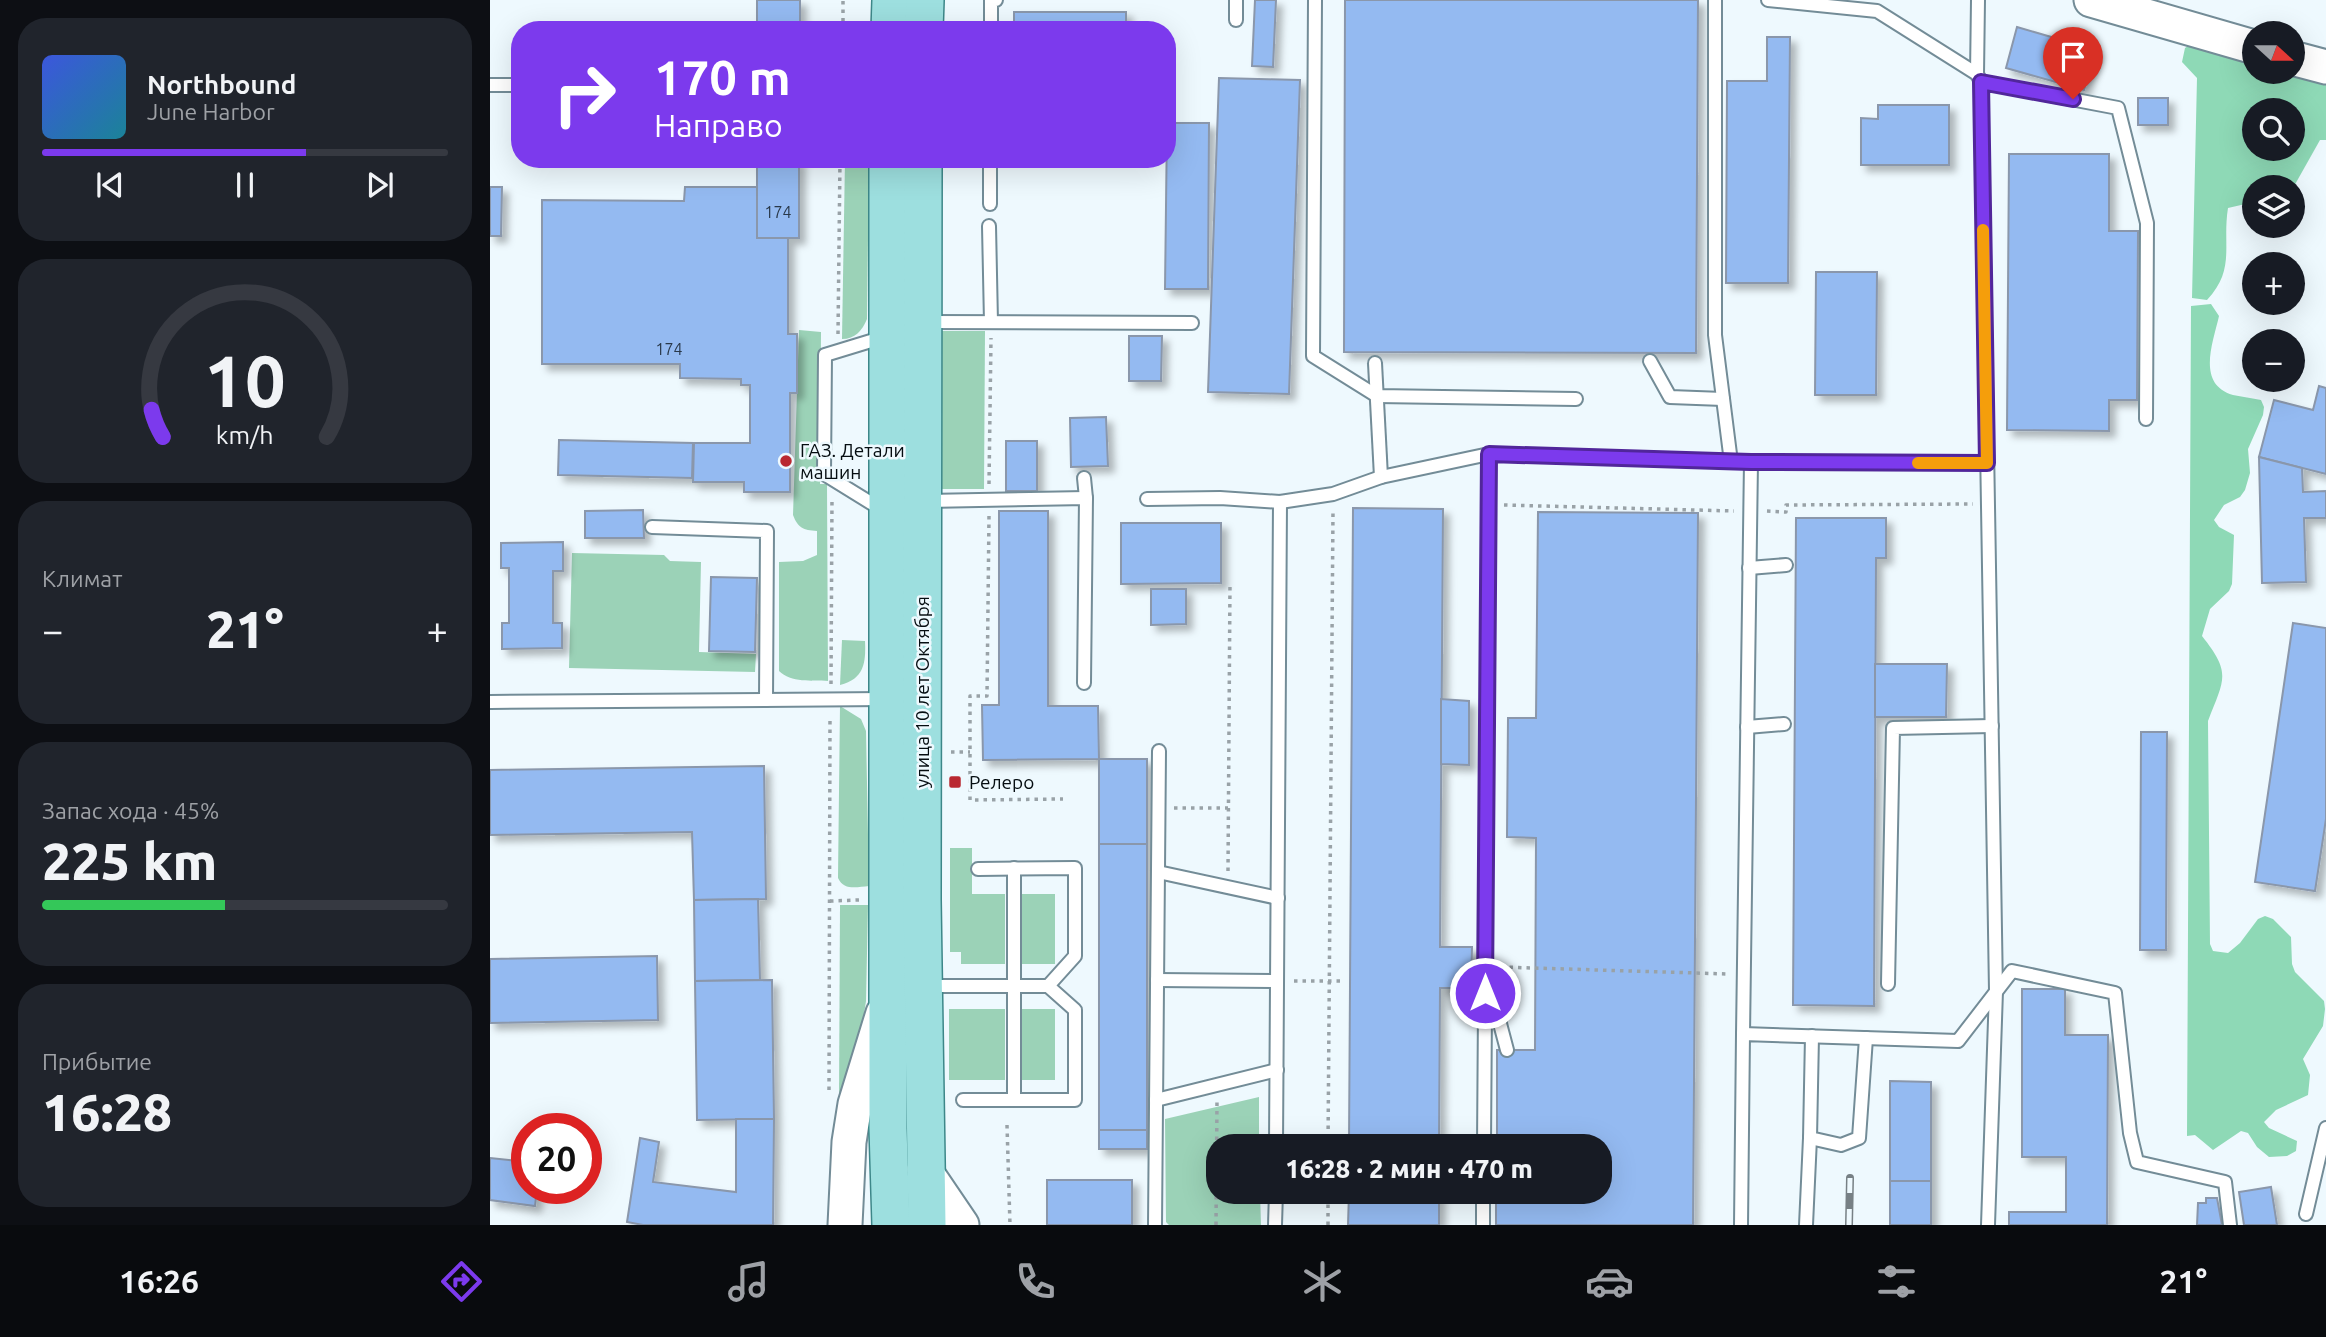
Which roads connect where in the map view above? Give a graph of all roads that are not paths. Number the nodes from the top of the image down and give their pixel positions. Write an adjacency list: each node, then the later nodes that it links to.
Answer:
1 (891, 0): 11 (main road)
2 (925, 0): 12 (main road)
3 (996, 0): 13 (lane)
4 (1236, 0): 10 (lane)
5 (1315, 0): 31 (lane)
6 (1716, 0): 33 (lane)
7 (1768, 0): 17 (lane)
8 (1978, 0): 17 (lane)
9 (2091, 0): 14 (main road)
10 (1236, 20)
11 (890, 21)
12 (925, 21)
13 (990, 21)
14 (2242, 44)
15 (2305, 61): 16 (main road)
16 (2326, 67)
17 (1979, 78): 34 (lane); 38 (lane)
18 (490, 85): 19 (lane)
19 (511, 85)
20 (888, 168): 28 (main road, улица 10 лет Октября)
21 (923, 168): 26 (main road, улица 10 лет Октября)
22 (990, 168): 23 (lane)
23 (989, 204)
24 (989, 226): 25 (lane)
25 (991, 321): 26 (lane); 27 (lane)
26 (923, 322): 43 (main road, улица 10 лет Октября)
27 (1192, 323)
28 (888, 336): 45 (main road, улица 10 лет Октября); 45 (lane)
29 (1650, 362): 33 (lane)
30 (1375, 363): 31 (lane)
31 (1377, 396): 32 (lane); 39 (lane)
32 (1576, 399)
33 (1723, 399): 36 (lane)
34 (2146, 419)
35 (1489, 454): 36 (lane); 39 (lane); 61 (lane)
36 (1731, 462): 37 (lane)
37 (1751, 462): 38 (lane); 48 (lane)
38 (1987, 463): 54 (lane)
39 (1381, 477): 44 (lane)
40 (1084, 478): 41 (lane)
41 (1086, 498): 43 (lane); 49 (lane)
42 (1147, 499): 44 (lane)
43 (923, 502): 65 (main road, улица 10 лет Октября)
44 (1280, 502): 60 (lane)
45 (888, 514): 50 (main road, улица 10 лет Октября)
46 (652, 527): 51 (lane)
47 (1786, 565): 48 (lane)
48 (1749, 568): 55 (lane)
49 (1084, 683)
50 (888, 699): 51 (lane); 69 (main road, улица 10 лет Октября)
51 (765, 700): 52 (lane)
52 (490, 702)
53 (1784, 724): 55 (lane)
54 (1992, 726): 64 (lane); 68 (lane)
55 (1747, 727): 70 (lane)
56 (1158, 751): 59 (lane)
57 (978, 869): 58 (lane)
58 (1014, 869): 66 (lane); 67 (lane)
59 (1158, 872): 60 (lane); 62 (lane)
60 (1278, 898): 63 (lane)
61 (1485, 967): 73 (lane); 81 (lane)
62 (1157, 980): 63 (lane); 77 (lane)
63 (1277, 981): 74 (lane)
64 (1888, 984)
65 (923, 986): 66 (lane); 84 (main road, улица 10 лет Октября)
66 (1014, 986): 67 (lane); 76 (lane)
67 (1048, 986): 76 (lane)
68 (1996, 991): 72 (lane); 97 (lane); 98 (lane)
69 (888, 997): 78 (main road, улица 10 лет Октября); 83 (main road)
70 (1743, 1034): 71 (lane); 95 (lane)
71 (1812, 1036): 72 (lane); 82 (lane)
72 (1866, 1038): 82 (lane)
73 (1507, 1050)
74 (1276, 1070): 77 (lane); 80 (lane)
75 (963, 1100): 76 (lane)
76 (1014, 1100)
77 (1156, 1100): 92 (lane)
78 (888, 1128): 83 (main road); 89 (main road, улица 10 лет Октября)
79 (2326, 1128): 87 (lane)
80 (1276, 1134)
81 (1484, 1134)
82 (1810, 1138): 96 (lane)
83 (849, 1142): 88 (main road)
84 (924, 1169): 90 (main road, улица 10 лет Октября); 91 (main road)
85 (1276, 1204): 93 (lane)
86 (1483, 1204): 94 (lane)
87 (2306, 1214)
88 (845, 1225)
89 (891, 1225)
90 (927, 1225)
91 (962, 1225)
92 (1156, 1225)
93 (1275, 1225)
94 (1483, 1225)
95 (1741, 1225)
96 (1807, 1225)
97 (1988, 1225)
98 (2230, 1225)

